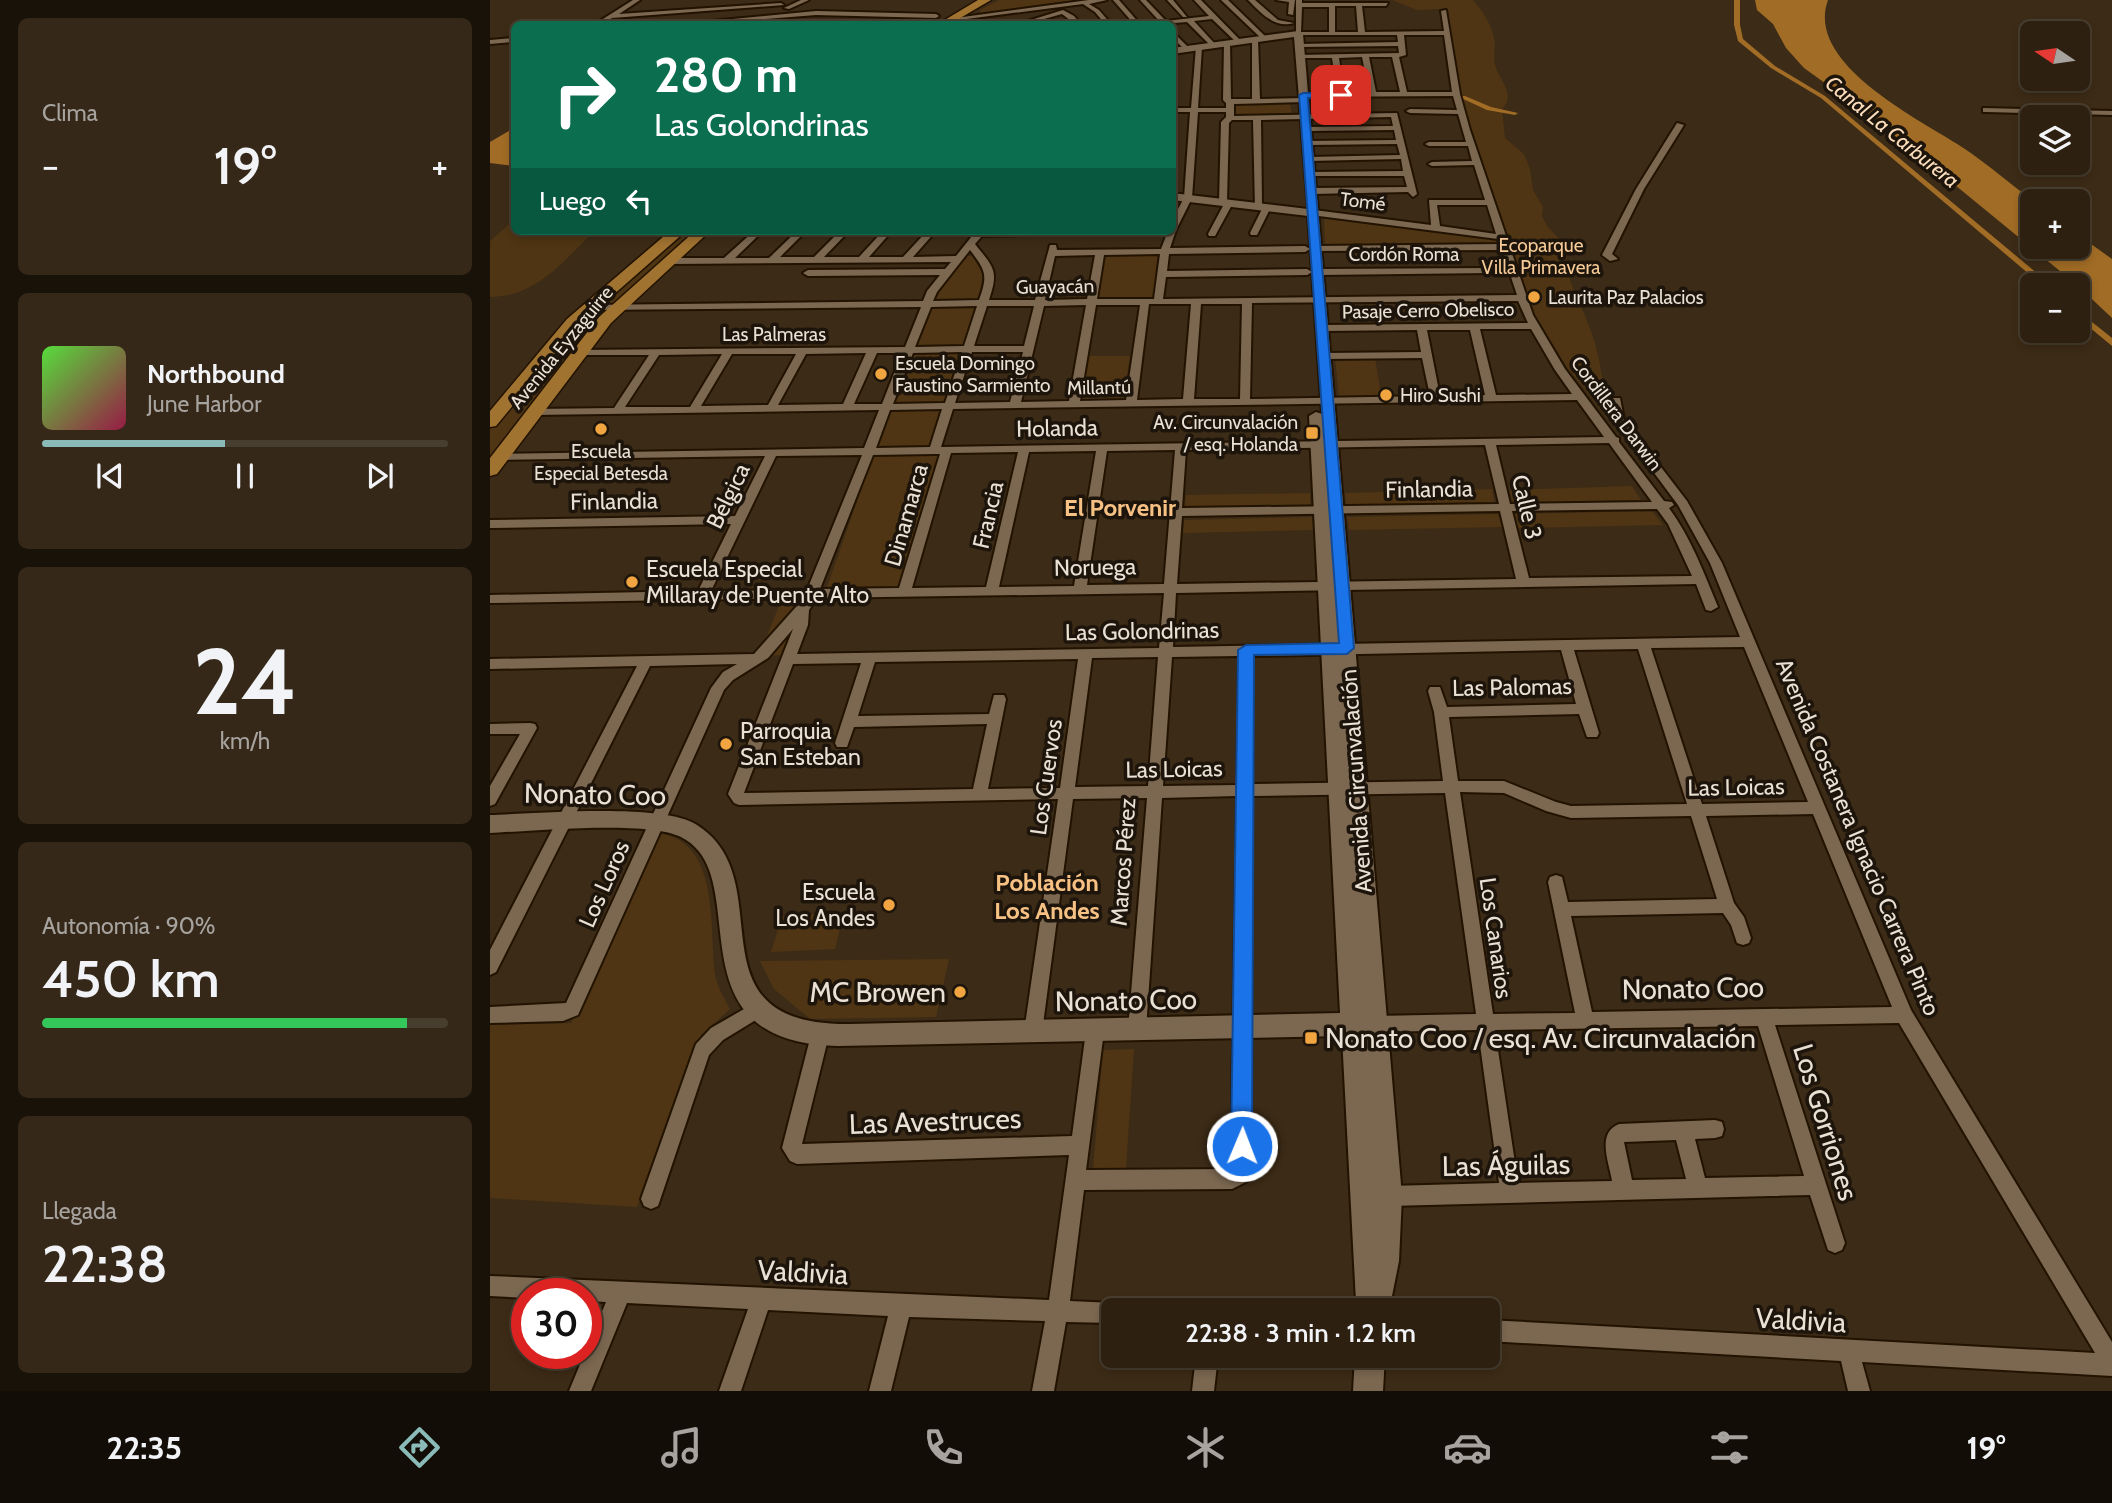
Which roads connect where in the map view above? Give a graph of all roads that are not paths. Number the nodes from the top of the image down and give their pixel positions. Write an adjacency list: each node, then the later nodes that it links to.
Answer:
1 (637, 0): 20 (street)
2 (761, 0): 20 (street)
3 (806, 0): 21 (street)
4 (965, 0): 28 (main road)
5 (986, 0): 28 (main road)
6 (1103, 0): 18 (street); 28 (street)
7 (1116, 0): 35 (street)
8 (1143, 0): 36 (street)
9 (1170, 0): 27 (street)
10 (1197, 0): 24 (street)
11 (1224, 0): 45 (street)
12 (1251, 0): 38 (street)
13 (1279, 0): 14 (street)
14 (1292, 0): 38 (street, Avenida Circunvalación)
15 (1299, 2): 19 (street); 49 (street, Avenida Circunvalación)
16 (1386, 2): 17 (street); 43 (street)
17 (1359, 4): 19 (street); 42 (street)
18 (1086, 5): 23 (street); 34 (street)
19 (1332, 5): 41 (street)
20 (626, 7): 25 (street)
21 (785, 7): 25 (street); 28 (street); 30 (street)
22 (1444, 11): 40 (street, Cordillera Darwin)
23 (1062, 12): 26 (street); 33 (street)
24 (1212, 15): 27 (street); 47 (street)
25 (612, 16): 29 (street)
26 (1044, 18): 31 (street); 32 (street)
27 (1187, 18): 37 (street); 52 (street)
28 (943, 20)
29 (603, 21)
30 (700, 21)
31 (1036, 21)
32 (1046, 21)
33 (1075, 21)
34 (1105, 21)
35 (1134, 21)
36 (1162, 21)
37 (1169, 21)
38 (1291, 23): 49 (street, Avenida Circunvalación)
39 (1400, 33): 40 (street); 43 (street); 51 (street)
40 (1448, 33): 61 (street, Cordillera Darwin)
41 (1332, 34): 42 (street); 49 (street)
42 (1362, 34): 43 (street)
43 (1390, 34)
44 (1176, 37): 54 (street)
45 (1259, 39): 47 (street); 49 (street); 64 (street)
46 (511, 40): 48 (street)
47 (1238, 42): 50 (street)
48 (490, 43)
49 (1297, 43): 51 (street); 58 (street); 63 (street, Avenida Circunvalación); 63 (street, Avenida Circunvalación)
50 (1227, 44): 52 (street); 67 (street)
51 (1402, 44): 57 (street)
52 (1213, 45): 53 (street)
53 (1199, 47): 54 (street); 66 (street)
54 (1187, 49): 55 (street)
55 (1176, 50)
56 (1365, 55): 57 (street); 58 (street); 59 (street)
57 (1400, 55): 60 (street)
58 (1335, 56): 62 (street)
59 (1373, 94): 60 (street); 62 (street)
60 (1404, 94): 61 (street)
61 (1456, 94): 70 (street, Cordillera Darwin)
62 (1341, 95): 63 (street)
63 (1301, 98): 64 (street); 72 (street, Avenida Circunvalación)
64 (1256, 101): 67 (street)
65 (1176, 110): 66 (street)
66 (1194, 110): 67 (street); 89 (street)
67 (1230, 110): 73 (street); 90 (street)
68 (1986, 110): 71 (street)
69 (1410, 111): 70 (street)
70 (1461, 112): 80 (street, Cordillera Darwin)
71 (2112, 114)
72 (1301, 117): 73 (street); 75 (street); 76 (street, Avenida Circunvalación); 93 (street, Avenida Circunvalación)
73 (1256, 118): 92 (street)
74 (1680, 125): 115 (street)
75 (1398, 128): 76 (street); 77 (street)
76 (1307, 129): 78 (street, Avenida Circunvalación)
77 (1401, 142): 78 (street); 81 (street)
78 (1308, 143): 82 (street, Avenida Circunvalación)
79 (1429, 144): 80 (street)
80 (1470, 144): 83 (street, Cordillera Darwin)
81 (1405, 157): 82 (street); 85 (street)
82 (1309, 159): 86 (street, Avenida Circunvalación)
83 (1477, 163): 84 (street); 91 (street, Cordillera Darwin)
84 (1432, 164)
85 (1409, 173): 86 (street); 87 (street)
86 (1311, 174): 87 (street, Avenida Circunvalación)
87 (1312, 191): 93 (street, Avenida Circunvalación)
88 (1176, 196): 89 (street, Tomé)
89 (1188, 198): 90 (street, Tomé); 94 (street)
90 (1226, 203): 92 (street, Tomé); 97 (street)
91 (1492, 203): 95 (street); 107 (street, Cordillera Darwin)
92 (1262, 207): 93 (street, Tomé); 96 (street)
93 (1308, 212): 95 (street, Tomé); 109 (street, Avenida Circunvalación)
94 (1176, 222)
95 (1436, 228): 107 (street, Tomé)
96 (1254, 233)
97 (1212, 234)
98 (674, 235): 135 (main road, Avenida Eyzaguirre)
99 (698, 235): 119 (main road, Avenida Eyzaguirre)
100 (755, 235): 116 (street)
101 (798, 235): 117 (street)
102 (841, 235): 118 (street)
103 (884, 235): 112 (street)
104 (928, 235): 113 (street)
105 (978, 235): 108 (street, Los Loros)
106 (1170, 235): 110 (street)
107 (1503, 238): 109 (street); 125 (street, Cordillera Darwin)
108 (970, 244): 114 (street, Los Loros); 132 (street, Dinamarca)
109 (1311, 249): 110 (street); 122 (street, Avenida Circunvalación)
110 (1165, 251): 111 (street); 124 (street)
111 (1100, 252): 131 (street); 133 (street)
112 (862, 259): 113 (street); 118 (street)
113 (906, 259): 114 (street)
114 (958, 259): 121 (street, Los Loros)
115 (1613, 259)
116 (727, 260): 117 (street); 119 (street)
117 (772, 260): 118 (street)
118 (816, 260)
119 (669, 261): 136 (main road, Avenida Eyzaguirre)
120 (1489, 271): 122 (street, Cordón Roma)
121 (946, 272): 123 (street); 134 (street, Los Loros)
122 (1313, 272): 124 (street, Cordón Roma); 126 (street, Avenida Circunvalación)
123 (808, 273)
124 (1162, 274): 129 (street)
125 (1522, 298): 126 (street, Guayacán); 137 (street, Cordillera Darwin)
126 (1315, 300): 127 (street, Guayacán); 140 (street, Avenida Circunvalación); 157 (street, Avenida Circunvalación)
127 (1247, 301): 130 (street, Guayacán); 156 (street)
128 (1145, 302): 129 (street, Guayacán); 131 (street, Guayacán); 158 (street)
129 (1158, 302): 130 (street, Guayacán)
130 (1196, 302): 155 (street)
131 (1091, 303): 133 (street, Guayacán); 160 (street)
132 (983, 304): 133 (street, Guayacán); 134 (street, Guayacán); 144 (street, Dinamarca)
133 (1039, 304): 141 (street)
134 (927, 305): 136 (street, Guayacán); 143 (street, Los Loros)
135 (589, 307): 136 (street, Guayacán); 168 (main road, Avenida Eyzaguirre)
136 (617, 307): 147 (main road, Avenida Eyzaguirre)
137 (1533, 326): 139 (street, Pasaje Cerro Obelisco); 151 (street, Cordillera Darwin)
138 (1421, 327): 139 (street, Pasaje Cerro Obelisco); 140 (street, Pasaje Cerro Obelisco); 149 (street)
139 (1474, 327): 152 (street)
140 (1323, 328): 150 (street, Avenida Circunvalación)
141 (1028, 349): 144 (street, Las Palmeras); 159 (street)
142 (873, 350): 143 (street, Las Palmeras); 146 (street, Las Palmeras); 163 (street)
143 (908, 350): 144 (street, Las Palmeras); 162 (street, Los Loros)
144 (968, 350): 161 (street, Dinamarca)
145 (729, 351): 146 (street, Las Palmeras); 148 (street, Las Palmeras); 165 (street)
146 (802, 351): 164 (street)
147 (580, 352): 148 (street, Las Palmeras); 167 (main road, Avenida Eyzaguirre)
148 (656, 352): 166 (street)
149 (1426, 355): 150 (street); 153 (street)
150 (1325, 356): 157 (street, Avenida Circunvalación)
151 (1581, 397): 152 (street, Millantú); 169 (street, Cordillera Darwin)
152 (1491, 398): 153 (street, Millantú)
153 (1436, 400): 157 (street, Millantú)
154 (1616, 400): 179 (street, Avenida Costanera Ignacio Carrera Pinto)
155 (1188, 403): 156 (street, Millantú); 158 (street, Millantú)
156 (1245, 403): 157 (street, Millantú)
157 (1322, 403): 171 (street, Avenida Circunvalación)
158 (1131, 404): 160 (street, Millantú)
159 (1014, 405): 160 (street, Millantú); 161 (street, Millantú)
160 (1074, 405)
161 (949, 406): 162 (street, Millantú); 175 (street, Dinamarca)
162 (884, 407): 163 (street, Millantú); 176 (street, Los Loros)
163 (847, 408): 164 (street, Millantú)
164 (771, 409): 165 (street, Millantú)
165 (693, 410): 166 (street, Millantú)
166 (617, 411): 167 (street, Millantú)
167 (534, 412): 178 (main road, Avenida Eyzaguirre)
168 (490, 422)
169 (1615, 440): 170 (street, Holanda); 180 (street, Cordillera Darwin)
170 (1490, 442): 171 (street, Holanda); 181 (street, Calle 3)
171 (1325, 445): 172 (street, Holanda); 182 (street, Avenida Circunvalación)
172 (1181, 447): 173 (street, Holanda); 183 (street, Marcos Pérez)
173 (1102, 448): 174 (street, Holanda); 190 (street)
174 (1024, 449): 175 (street, Holanda); 191 (street, Francia)
175 (940, 451): 176 (street, Holanda); 192 (street, Dinamarca)
176 (867, 452): 177 (street, Holanda); 193 (street, Los Loros)
177 (772, 453): 178 (street, Holanda); 184 (street, Bélgica)
178 (495, 463)
179 (1684, 504): 180 (street, Finlandia); 198 (street, Avenida Costanera Ignacio Carrera Pinto)
180 (1662, 505): 181 (street, Finlandia); 186 (street, Cordillera Darwin)
181 (1505, 509): 182 (street, Finlandia); 187 (street, Calle 3)
182 (1329, 511): 183 (street, Finlandia); 188 (street, Avenida Circunvalación)
183 (1176, 512): 189 (street, Marcos Pérez)
184 (740, 520): 185 (street, Finlandia); 194 (street, Bélgica)
185 (490, 524)
186 (1700, 580): 187 (street, Noruega); 196 (street, Cordillera Darwin)
187 (1523, 582): 188 (street, Noruega)
188 (1334, 584): 189 (street, Noruega); 201 (street, Avenida Circunvalación)
189 (1170, 587): 190 (street, Noruega); 203 (street, Marcos Pérez)
190 (1080, 588): 191 (street, Noruega)
191 (992, 590): 192 (street, Noruega)
192 (905, 592): 193 (street, Noruega)
193 (814, 593): 194 (street, Noruega); 197 (street, Los Loros)
194 (703, 595): 195 (street, Noruega)
195 (490, 599)
196 (1711, 607)
197 (803, 611): 206 (street, Los Loros); 207 (street, Los Loros)
198 (1749, 642): 199 (street, Las Golondrinas); 227 (street, Avenida Costanera Ignacio Carrera Pinto)
199 (1643, 644): 200 (street, Las Golondrinas); 228 (street)
200 (1566, 645): 201 (street, Las Golondrinas); 212 (street)
201 (1339, 648): 202 (street, Las Golondrinas); 220 (street, Avenida Circunvalación)
202 (1246, 650): 203 (street, Las Golondrinas); 221 (street)
203 (1166, 652): 204 (street, Las Golondrinas); 222 (street, Marcos Pérez)
204 (1086, 653): 205 (street, Las Golondrinas); 223 (street, Los Cuervos)
205 (870, 657): 207 (street, Las Golondrinas); 215 (street)
206 (758, 659): 208 (street); 229 (street, Los Loros)
207 (788, 659): 225 (street, Los Loros)
208 (646, 662): 209 (street); 230 (street)
209 (490, 664)
210 (1435, 691): 213 (street, Los Canarios)
211 (999, 699): 214 (street)
212 (1585, 709): 213 (street, Las Palomas); 217 (street)
213 (1441, 712): 219 (street, Los Canarios)
214 (995, 719): 215 (street); 224 (street)
215 (849, 722): 218 (street)
216 (490, 729): 226 (street)
217 (1592, 733)
218 (842, 743)
219 (1451, 786): 220 (street, Las Loicas); 228 (street, Las Loicas); 242 (street, Los Canarios)
220 (1348, 788): 221 (street, Las Loicas); 243 (street, Avenida Circunvalación)
221 (1245, 790): 222 (street, Las Loicas); 244 (street)
222 (1155, 792): 223 (street, Las Loicas); 245 (street, Marcos Pérez)
223 (1066, 794): 224 (street, Las Loicas); 247 (street, Los Cuervos)
224 (979, 796): 225 (street, Las Loicas)
225 (737, 798)
226 (490, 800)
227 (1817, 808): 228 (street, Las Loicas); 238 (street, Avenida Costanera Ignacio Carrera Pinto)
228 (1696, 810): 233 (street)
229 (659, 821): 230 (street, Nonato Coo); 237 (street, Nonato Coo); 239 (street, Los Loros)
230 (565, 822): 231 (street, Nonato Coo); 236 (street)
231 (490, 824)
232 (1556, 882): 234 (street)
233 (1727, 906): 234 (street); 235 (street)
234 (1562, 909): 241 (street)
235 (1743, 938)
236 (490, 967)
237 (758, 1009): 248 (street, Nonato Coo); 258 (street)
238 (1904, 1014): 240 (street, Nonato Coo); 270 (street, Avenida Costanera Ignacio Carrera Pinto)
239 (490, 1015)
240 (1764, 1017): 241 (street, Nonato Coo); 253 (street, Los Gorriones)
241 (1585, 1020): 242 (street, Nonato Coo)
242 (1485, 1022): 243 (street, Nonato Coo); 256 (street, Los Canarios)
243 (1364, 1024): 244 (street, Nonato Coo); 257 (street, Avenida Circunvalación); 263 (street, Avenida Circunvalación)
244 (1243, 1027): 245 (street, Nonato Coo); 252 (street)
245 (1137, 1030): 246 (street, Nonato Coo)
246 (1095, 1031): 247 (street, Nonato Coo); 251 (street)
247 (1033, 1032): 248 (street, Nonato Coo)
248 (820, 1035): 251 (street, Las Avestruces)
249 (1715, 1129): 250 (street)
250 (1683, 1130): 254 (street); 255 (street)
251 (1080, 1144): 252 (street)
252 (1075, 1180): 266 (street)
253 (1817, 1185): 254 (street, Las Águilas); 259 (street, Los Gorriones)
254 (1698, 1188): 255 (street, Las Águilas)
255 (1624, 1190): 256 (street, Las Águilas)
256 (1510, 1193): 257 (street, Las Águilas)
257 (1389, 1196): 264 (street, Avenida Circunvalación)
258 (651, 1199)
259 (1835, 1244)
260 (490, 1286): 261 (street, Valdivia)
261 (621, 1292): 262 (street, Valdivia); 273 (street)
262 (762, 1298): 265 (street, Valdivia); 274 (street)
263 (1373, 1298)
264 (1376, 1298)
265 (901, 1306): 266 (street, Valdivia); 275 (street)
266 (1058, 1310): 267 (street, Valdivia); 276 (street)
267 (1101, 1312)
268 (1500, 1332): 269 (street, Valdivia)
269 (1849, 1351): 270 (street, Valdivia); 279 (street)
270 (2112, 1363)
271 (1206, 1368): 277 (street)
272 (1369, 1368): 278 (street)
273 (580, 1391)
274 (730, 1391)
275 (880, 1391)
276 (1044, 1391)
277 (1203, 1391)
278 (1368, 1391)
279 (1859, 1391)

